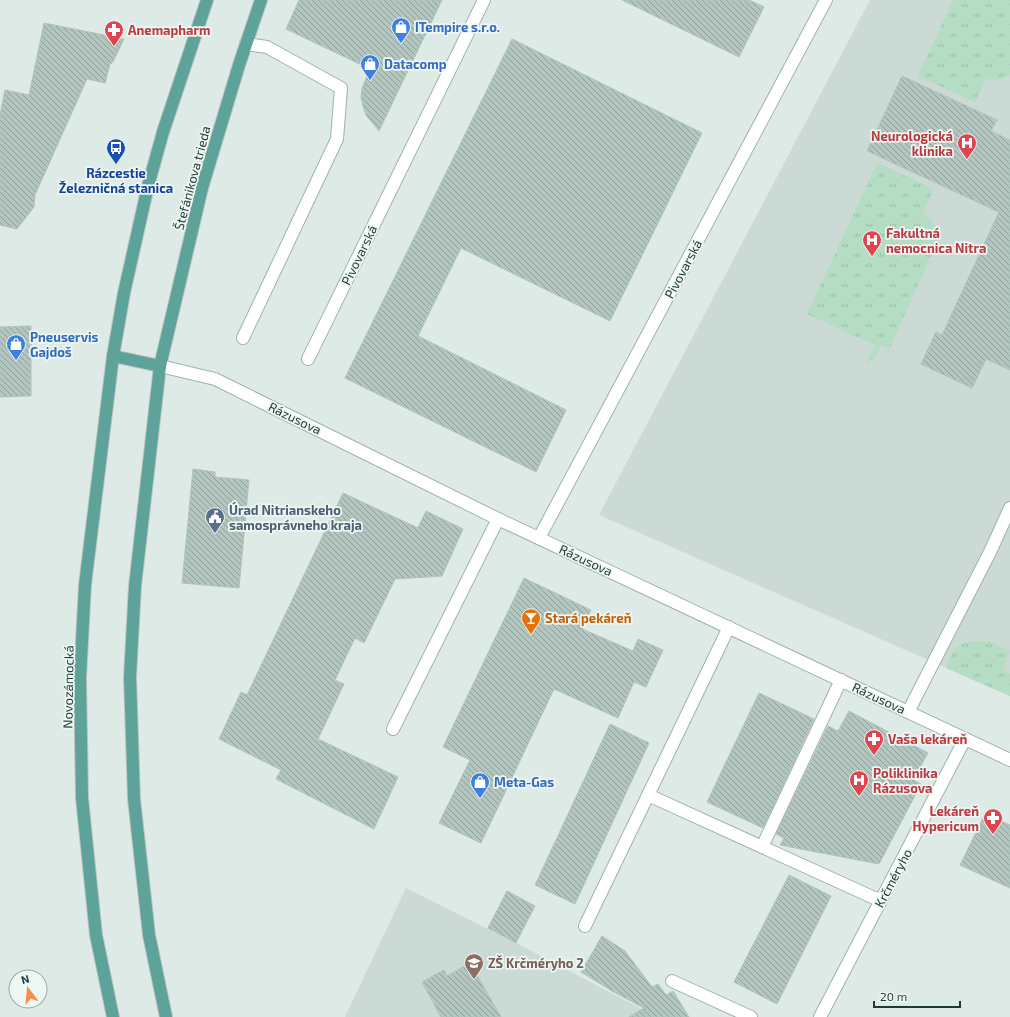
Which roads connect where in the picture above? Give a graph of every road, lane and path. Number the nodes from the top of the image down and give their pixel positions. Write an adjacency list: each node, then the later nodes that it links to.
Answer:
1 (207, 0): 7 (main road)
2 (261, 0): 5 (main road, Štefánikova trieda)
3 (484, 0): 8 (street, Pivovarská)
4 (826, 0): 12 (street, Pivovarská)
5 (246, 44): 6 (street); 9 (main road, Štefánikova trieda)
6 (243, 338)
7 (113, 356): 9 (main road); 24 (main road, Novozámocká)
8 (308, 359)
9 (160, 366): 11 (street, Rázusova); 25 (main road)
10 (1010, 508): 15 (street)
11 (498, 519): 12 (street, Rázusova); 16 (street)
12 (539, 538): 13 (street, Rázusova)
13 (729, 627): 14 (street, Rázusova); 19 (street)
14 (840, 680): 15 (street, Rázusova); 20 (street)
15 (908, 712): 17 (street, Rázusova)
16 (393, 729)
17 (966, 738): 18 (street, Rázusova); 21 (street, Krčméryho)
18 (1010, 760)
19 (648, 795): 20 (street); 22 (street)
20 (762, 847): 21 (street)
21 (881, 901): 27 (street, Krčméryho)
22 (585, 926)
23 (672, 981): 26 (street)
24 (113, 1017)
25 (166, 1017)
26 (751, 1017)
27 (820, 1017)

